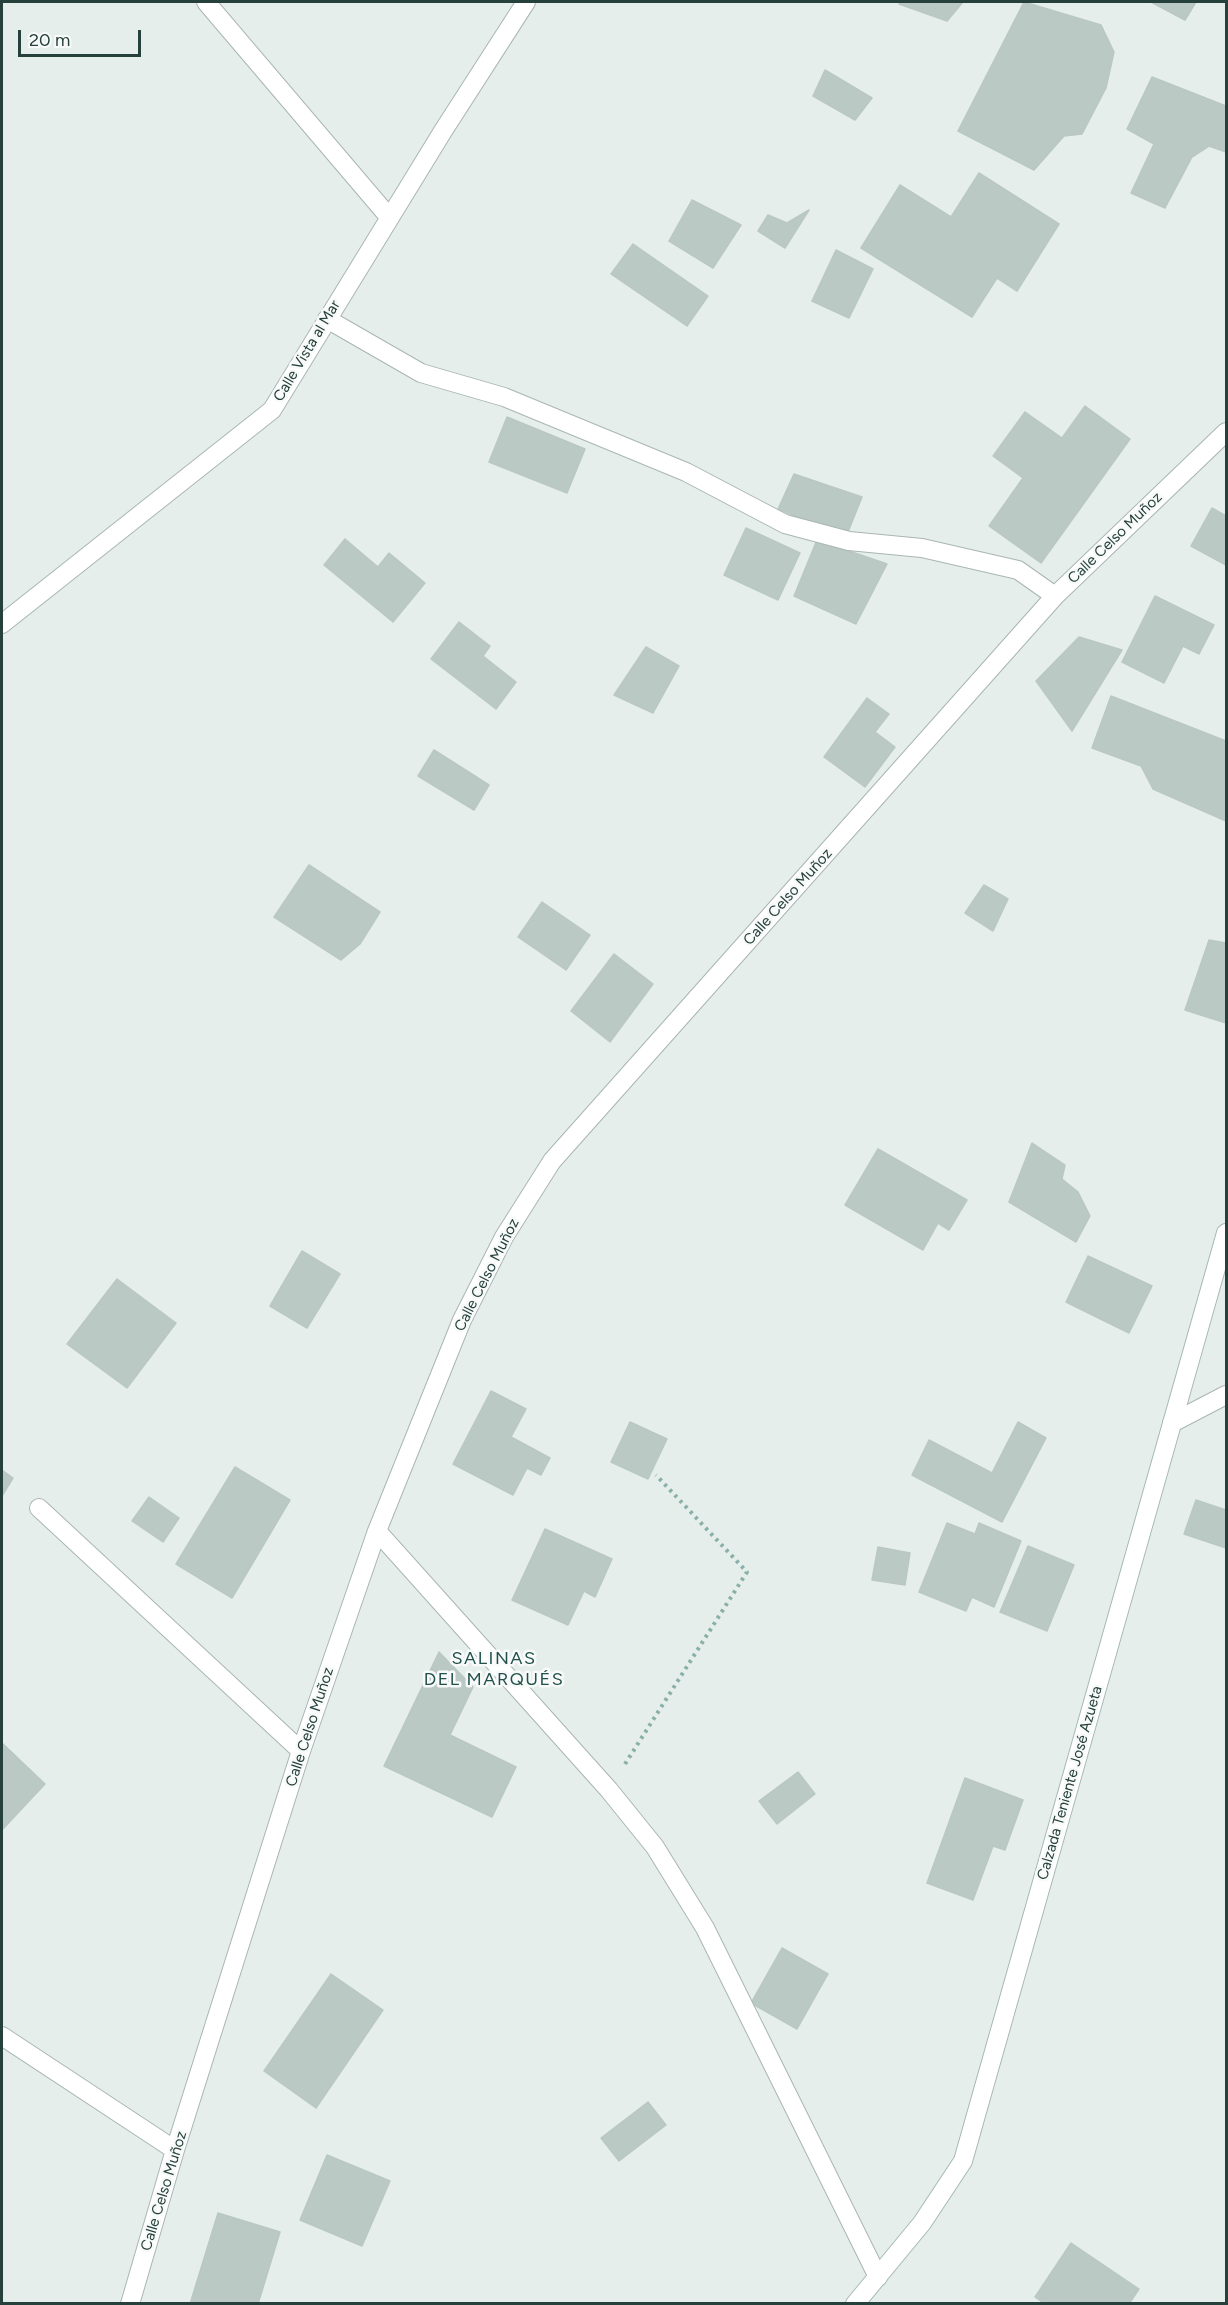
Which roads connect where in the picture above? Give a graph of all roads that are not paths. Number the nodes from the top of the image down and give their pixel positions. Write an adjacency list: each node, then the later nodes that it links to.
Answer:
1 (206, 2): 3 (street)
2 (526, 2): 3 (street, Calle Vista al Mar)
3 (389, 217): 4 (street, Calle Vista al Mar)
4 (327, 319): 6 (street); 7 (street, Calle Vista al Mar)
5 (1227, 432): 6 (street, Calle Celso Muñoz)
6 (1055, 596): 12 (street, Calle Celso Muñoz)
7 (2, 624)
8 (1227, 1233): 10 (street, Calzada Teniente José Azueta)
9 (1227, 1395): 10 (street)
10 (1172, 1423): 16 (street, Calzada Teniente José Azueta)
11 (39, 1508): 13 (street)
12 (377, 1531): 13 (street, Calle Celso Muñoz); 16 (street)
13 (301, 1752): 15 (street, Calle Celso Muñoz)
14 (2, 2036): 15 (street)
15 (175, 2150): 17 (street, Calle Celso Muñoz)
16 (878, 2277): 18 (street, Calzada Teniente José Azueta)
17 (130, 2304)
18 (855, 2304)

